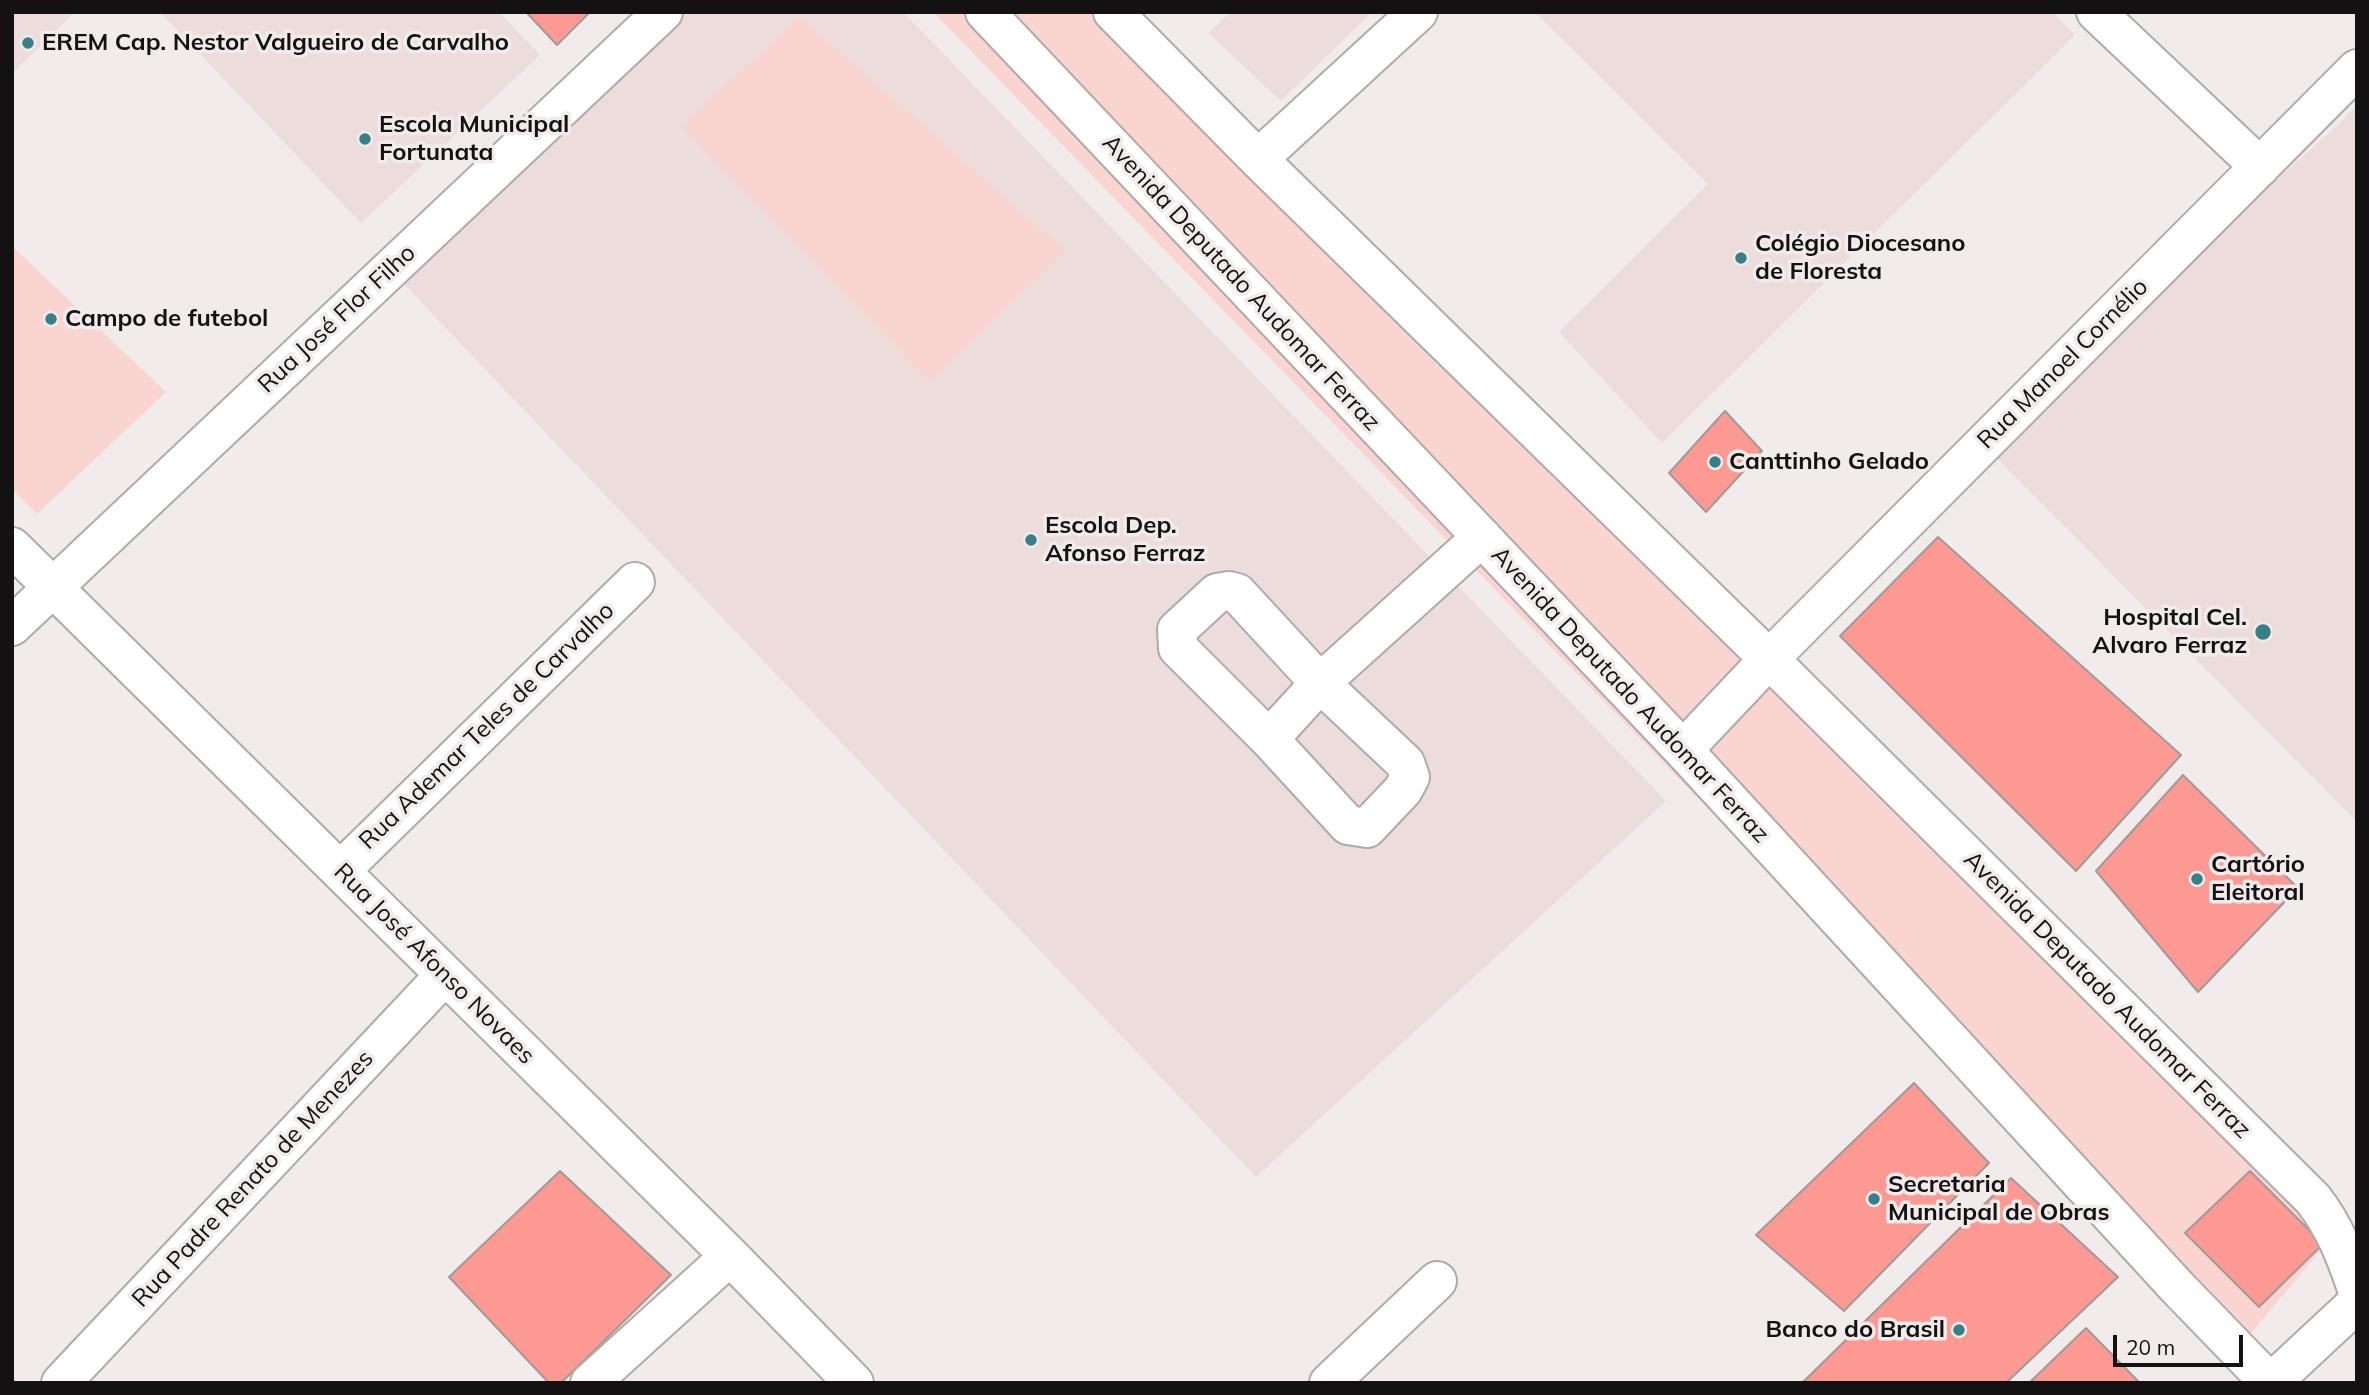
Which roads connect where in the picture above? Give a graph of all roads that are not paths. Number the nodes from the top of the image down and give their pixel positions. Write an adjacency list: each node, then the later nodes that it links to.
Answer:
1 (663, 12): 12 (street, Rua José Flor Filho)
2 (985, 12): 9 (street, Avenida Deputado Audomar Ferraz)
3 (1113, 12): 7 (street, Avenida Deputado Audomar Ferraz)
4 (1418, 12): 7 (street)
5 (2096, 12): 8 (street)
6 (2357, 69): 8 (street, Rua Manoel Cornélio)
7 (1258, 159): 14 (street, Avenida Deputado Audomar Ferraz)
8 (2260, 167): 14 (street, Rua Manoel Cornélio)
9 (1482, 537): 15 (street); 17 (street, Avenida Deputado Audomar Ferraz)
10 (12, 547): 12 (street, Rua José Afonso Novaes)
11 (635, 582): 18 (street, Rua Ademar Teles de Carvalho)
12 (53, 586): 13 (street, Rua José Flor Filho); 18 (street, Rua José Afonso Novaes)
13 (12, 626)
14 (1769, 659): 17 (street, Rua Manoel Cornélio); 22 (street, Avenida Deputado Audomar Ferraz)
15 (1320, 683): 16 (street); 16 (street); 16 (street)
16 (1269, 739)
17 (1683, 750): 28 (street, Avenida Deputado Audomar Ferraz)
18 (340, 871): 19 (street, Rua José Afonso Novaes)
19 (445, 975): 20 (street, Rua José Afonso Novaes); 24 (street, Rua Padre Renato de Menezes)
20 (730, 1256): 25 (street); 26 (street, Rua José Afonso Novaes)
21 (1437, 1281): 27 (street)
22 (2357, 1289)
23 (2357, 1303): 28 (street)
24 (61, 1383)
25 (590, 1383)
26 (853, 1383)
27 (1329, 1383)
28 (2270, 1383)

